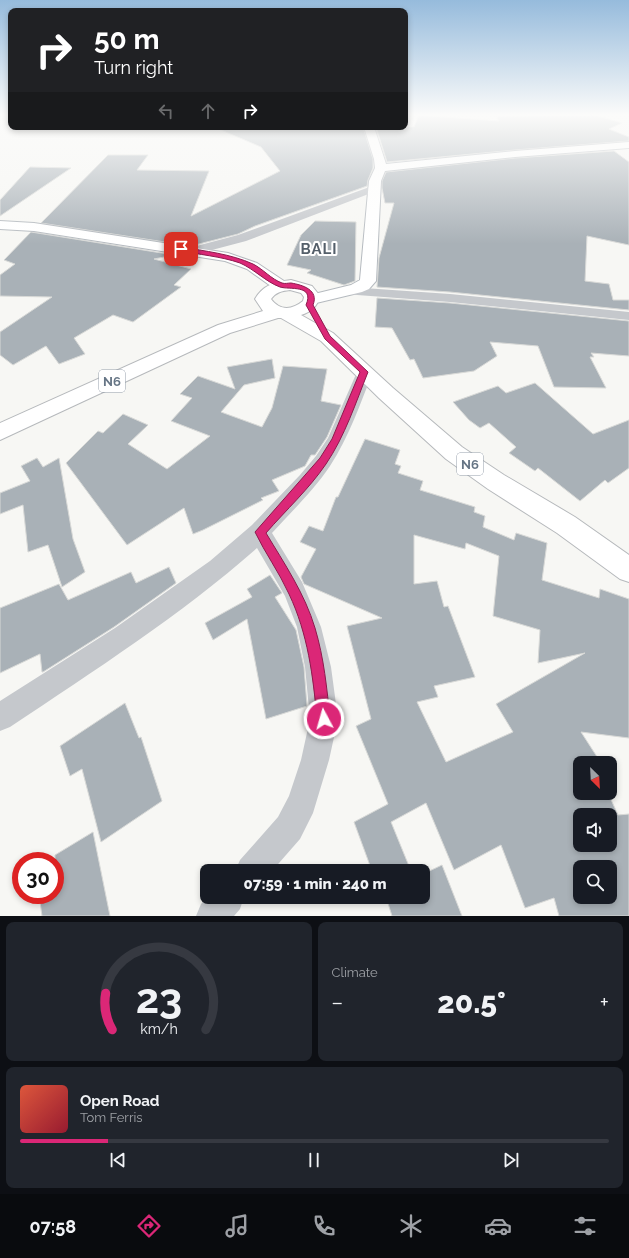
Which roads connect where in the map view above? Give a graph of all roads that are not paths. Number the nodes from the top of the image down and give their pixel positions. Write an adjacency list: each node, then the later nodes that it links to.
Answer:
1 (380, 158): 3 (main road)
2 (479, 158): 3 (main road)
3 (381, 168): 4 (main road)
4 (375, 188): 6 (street); 8 (main road)
5 (0, 225): 6 (main road)
6 (193, 251): 7 (main road)
7 (282, 286): 9 (main road, N6); 10 (main road, N6)
8 (349, 291): 10 (main road); 12 (street)
9 (263, 299): 11 (main road, N6); 13 (main road, N6)
10 (311, 302): 11 (main road, N6); 14 (main road, N6)
11 (281, 313): 13 (main road, N6); 14 (main road, N6)
12 (629, 316)
13 (224, 329): 16 (main road, N6)
14 (328, 337): 15 (main road, N6)
15 (365, 372): 17 (street); 18 (main road, N6)
16 (0, 432)
17 (260, 532): 19 (street); 20 (street)
18 (629, 570)
19 (0, 717)
20 (257, 864)
21 (222, 904): 22 (street)
22 (213, 916)

